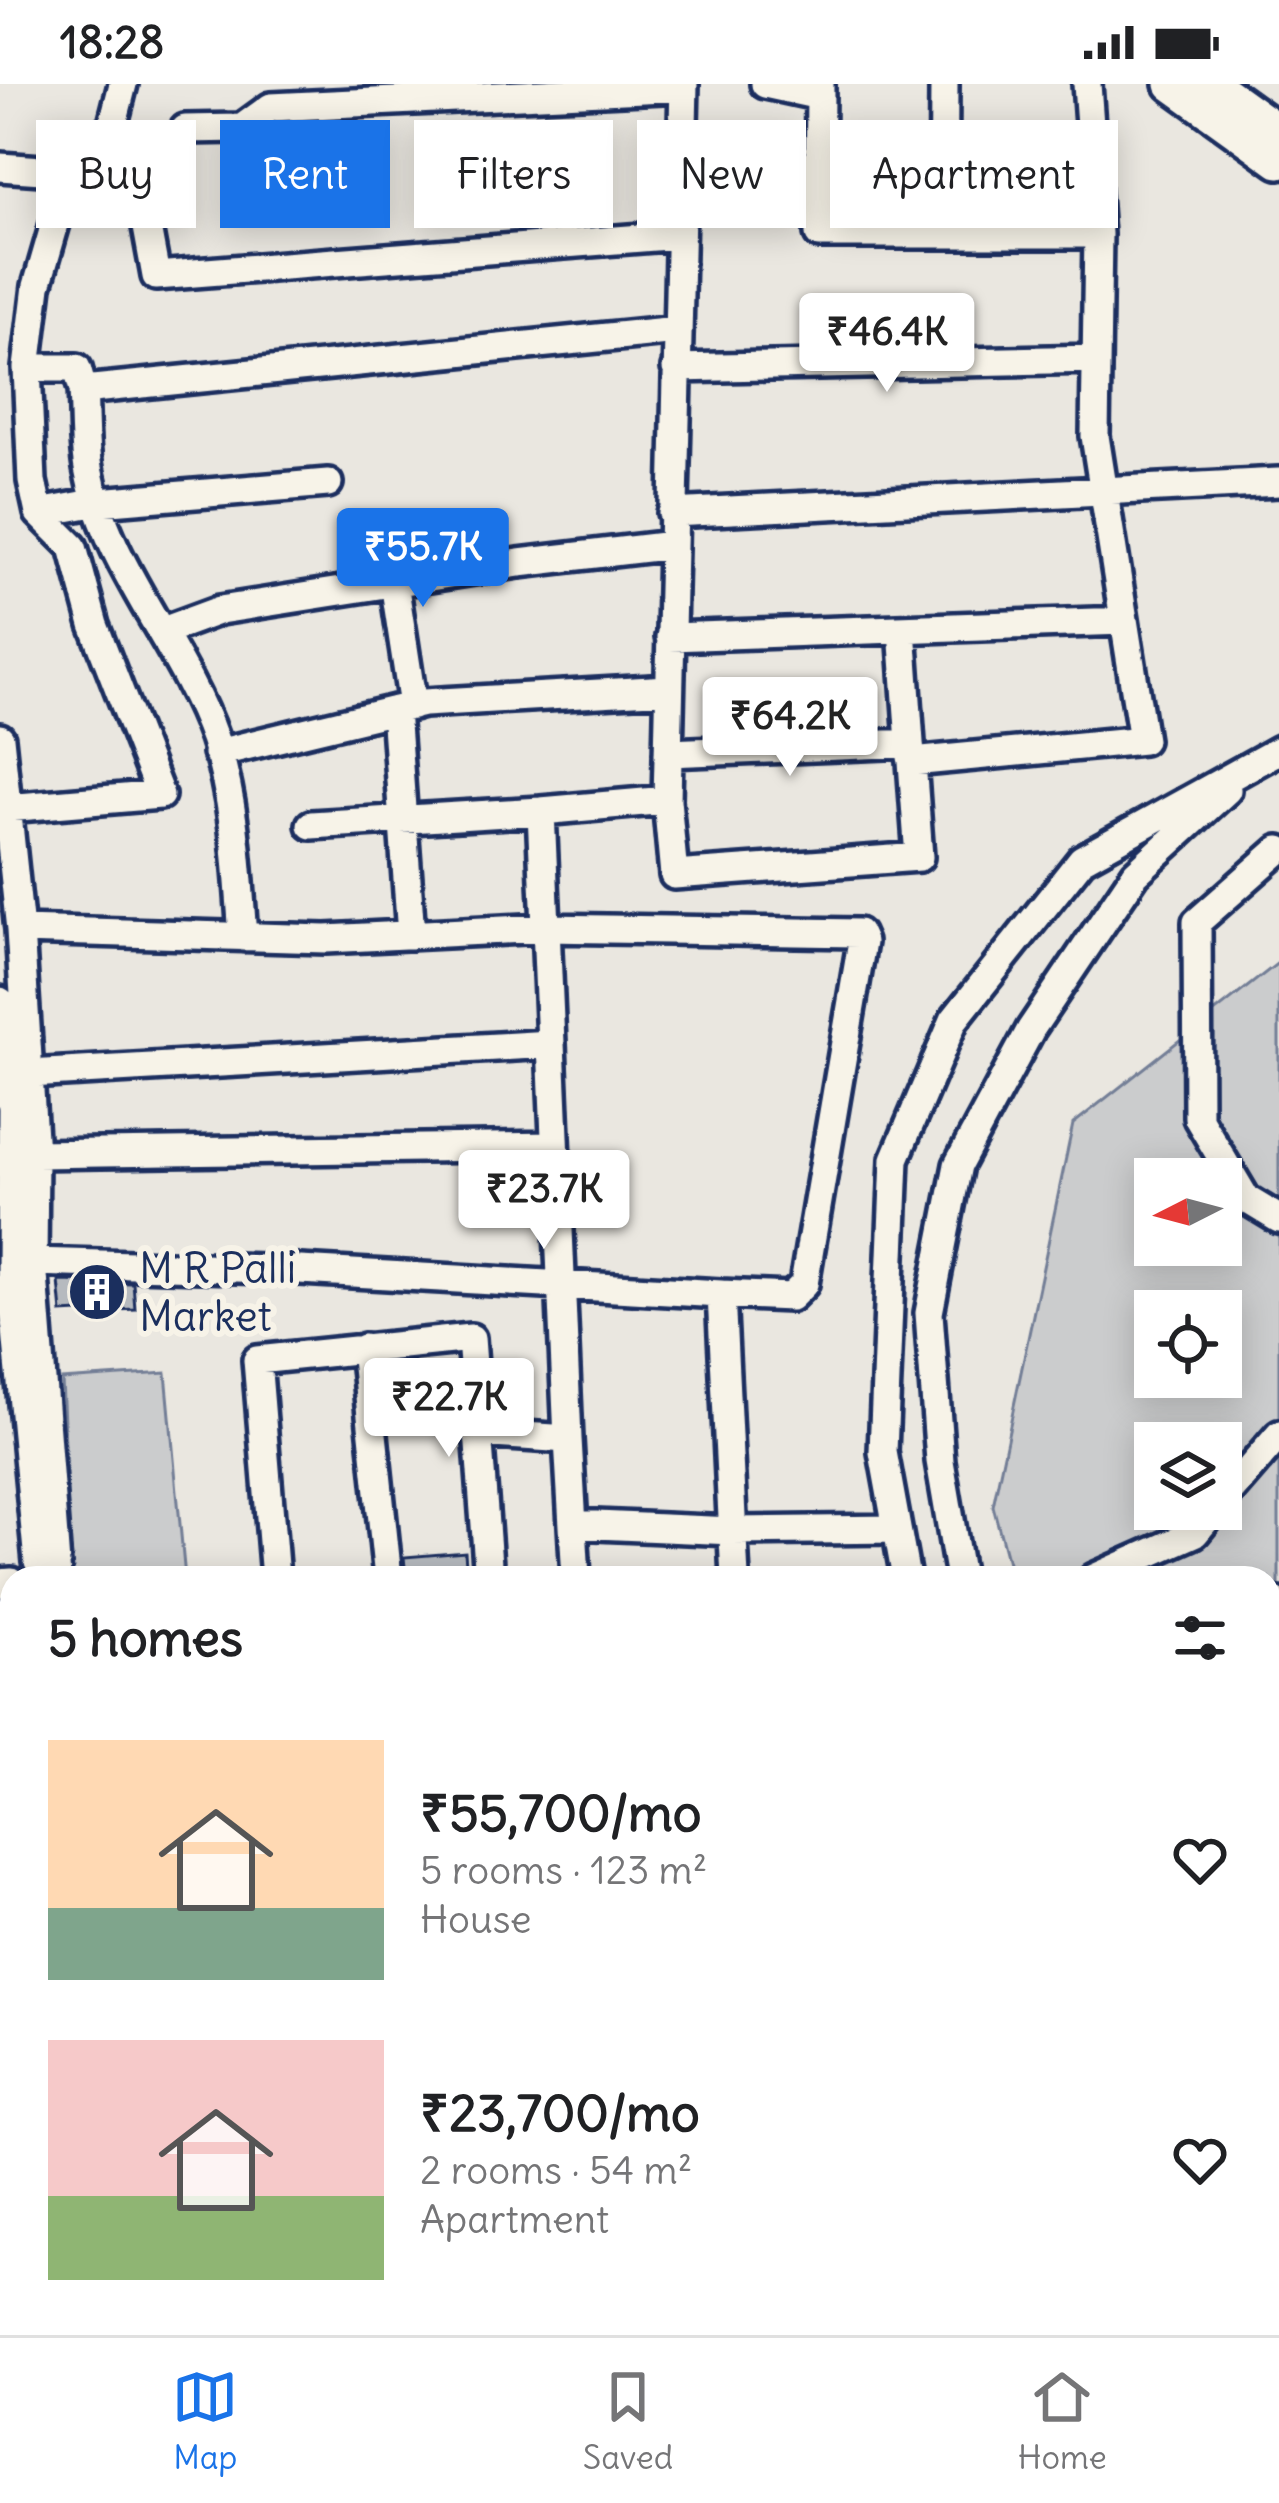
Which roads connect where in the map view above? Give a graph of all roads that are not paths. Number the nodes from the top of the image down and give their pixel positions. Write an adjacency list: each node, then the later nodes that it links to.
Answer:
1 (123, 84): 10 (street)
2 (765, 84): 8 (street)
3 (944, 84): 18 (street)
4 (1087, 84): 19 (street)
5 (1172, 84): 13 (main road)
6 (1211, 84): 12 (main road)
7 (684, 86): 9 (street); 20 (street)
8 (820, 90): 18 (street)
9 (459, 91): 11 (street)
10 (114, 120)
11 (196, 129)
12 (1279, 132)
13 (1279, 161)
14 (0, 167): 15 (street)
15 (36, 170)
16 (54, 228): 23 (street)
17 (147, 228): 20 (street)
18 (943, 234): 19 (street)
19 (1097, 234): 22 (street)
20 (680, 235): 21 (street)
21 (677, 330): 24 (street); 25 (street)
22 (1096, 359): 24 (street); 28 (street)
23 (27, 368): 25 (street); 30 (street)
24 (676, 368): 31 (street)
25 (83, 390): 29 (street)
26 (1279, 482): 28 (street)
27 (328, 483): 29 (street)
28 (1104, 490): 31 (street); 34 (street)
29 (99, 502): 30 (street); 36 (street)
30 (39, 513): 46 (street)
31 (672, 513): 32 (street)
32 (672, 545): 33 (street); 37 (street)
33 (394, 582): 36 (street); 39 (street)
34 (1124, 621): 35 (street); 41 (street)
35 (902, 628): 37 (street); 41 (street)
36 (164, 631): 42 (street)
37 (670, 637): 38 (street)
38 (669, 689): 39 (street); 43 (street)
39 (404, 708): 42 (street); 48 (street)
40 (1, 747): 46 (street)
41 (911, 752): 43 (street); 45 (street)
42 (217, 753): 54 (street)
43 (668, 753): 45 (street)
44 (1270, 755): 70 (street); 81 (street)
45 (667, 800): 47 (street)
46 (7, 808): 52 (street)
47 (541, 811): 48 (street); 51 (street)
48 (405, 819): 49 (street); 53 (street)
49 (311, 825)
50 (1279, 850): 60 (street)
51 (545, 928): 53 (street); 56 (street); 63 (street)
52 (20, 930): 54 (street); 57 (street)
53 (411, 935): 54 (street)
54 (243, 938)
55 (0, 1001): 61 (street)
56 (550, 1044): 57 (street); 58 (street)
57 (29, 1074): 59 (street)
58 (553, 1145): 59 (street); 62 (street)
59 (34, 1154): 61 (street)
60 (1279, 1219)
61 (15, 1260): 62 (street); 73 (street); 74 (street)
62 (558, 1285): 63 (street); 67 (street)
63 (722, 1294): 72 (street)
64 (364, 1348): 65 (street); 75 (street); 76 (street)
65 (478, 1433): 67 (street); 77 (street)
66 (1279, 1435): 68 (street)
67 (568, 1439): 69 (street)
68 (1242, 1478)
69 (572, 1524): 72 (street); 78 (street)
70 (897, 1529): 72 (street); 80 (street)
71 (1198, 1530): 82 (street)
72 (733, 1531): 79 (street)
73 (38, 1566)
74 (55, 1566)
75 (273, 1566)
76 (387, 1566)
77 (488, 1566)
78 (575, 1566)
79 (734, 1566)
80 (904, 1566)
81 (958, 1566)
82 (1121, 1566)

